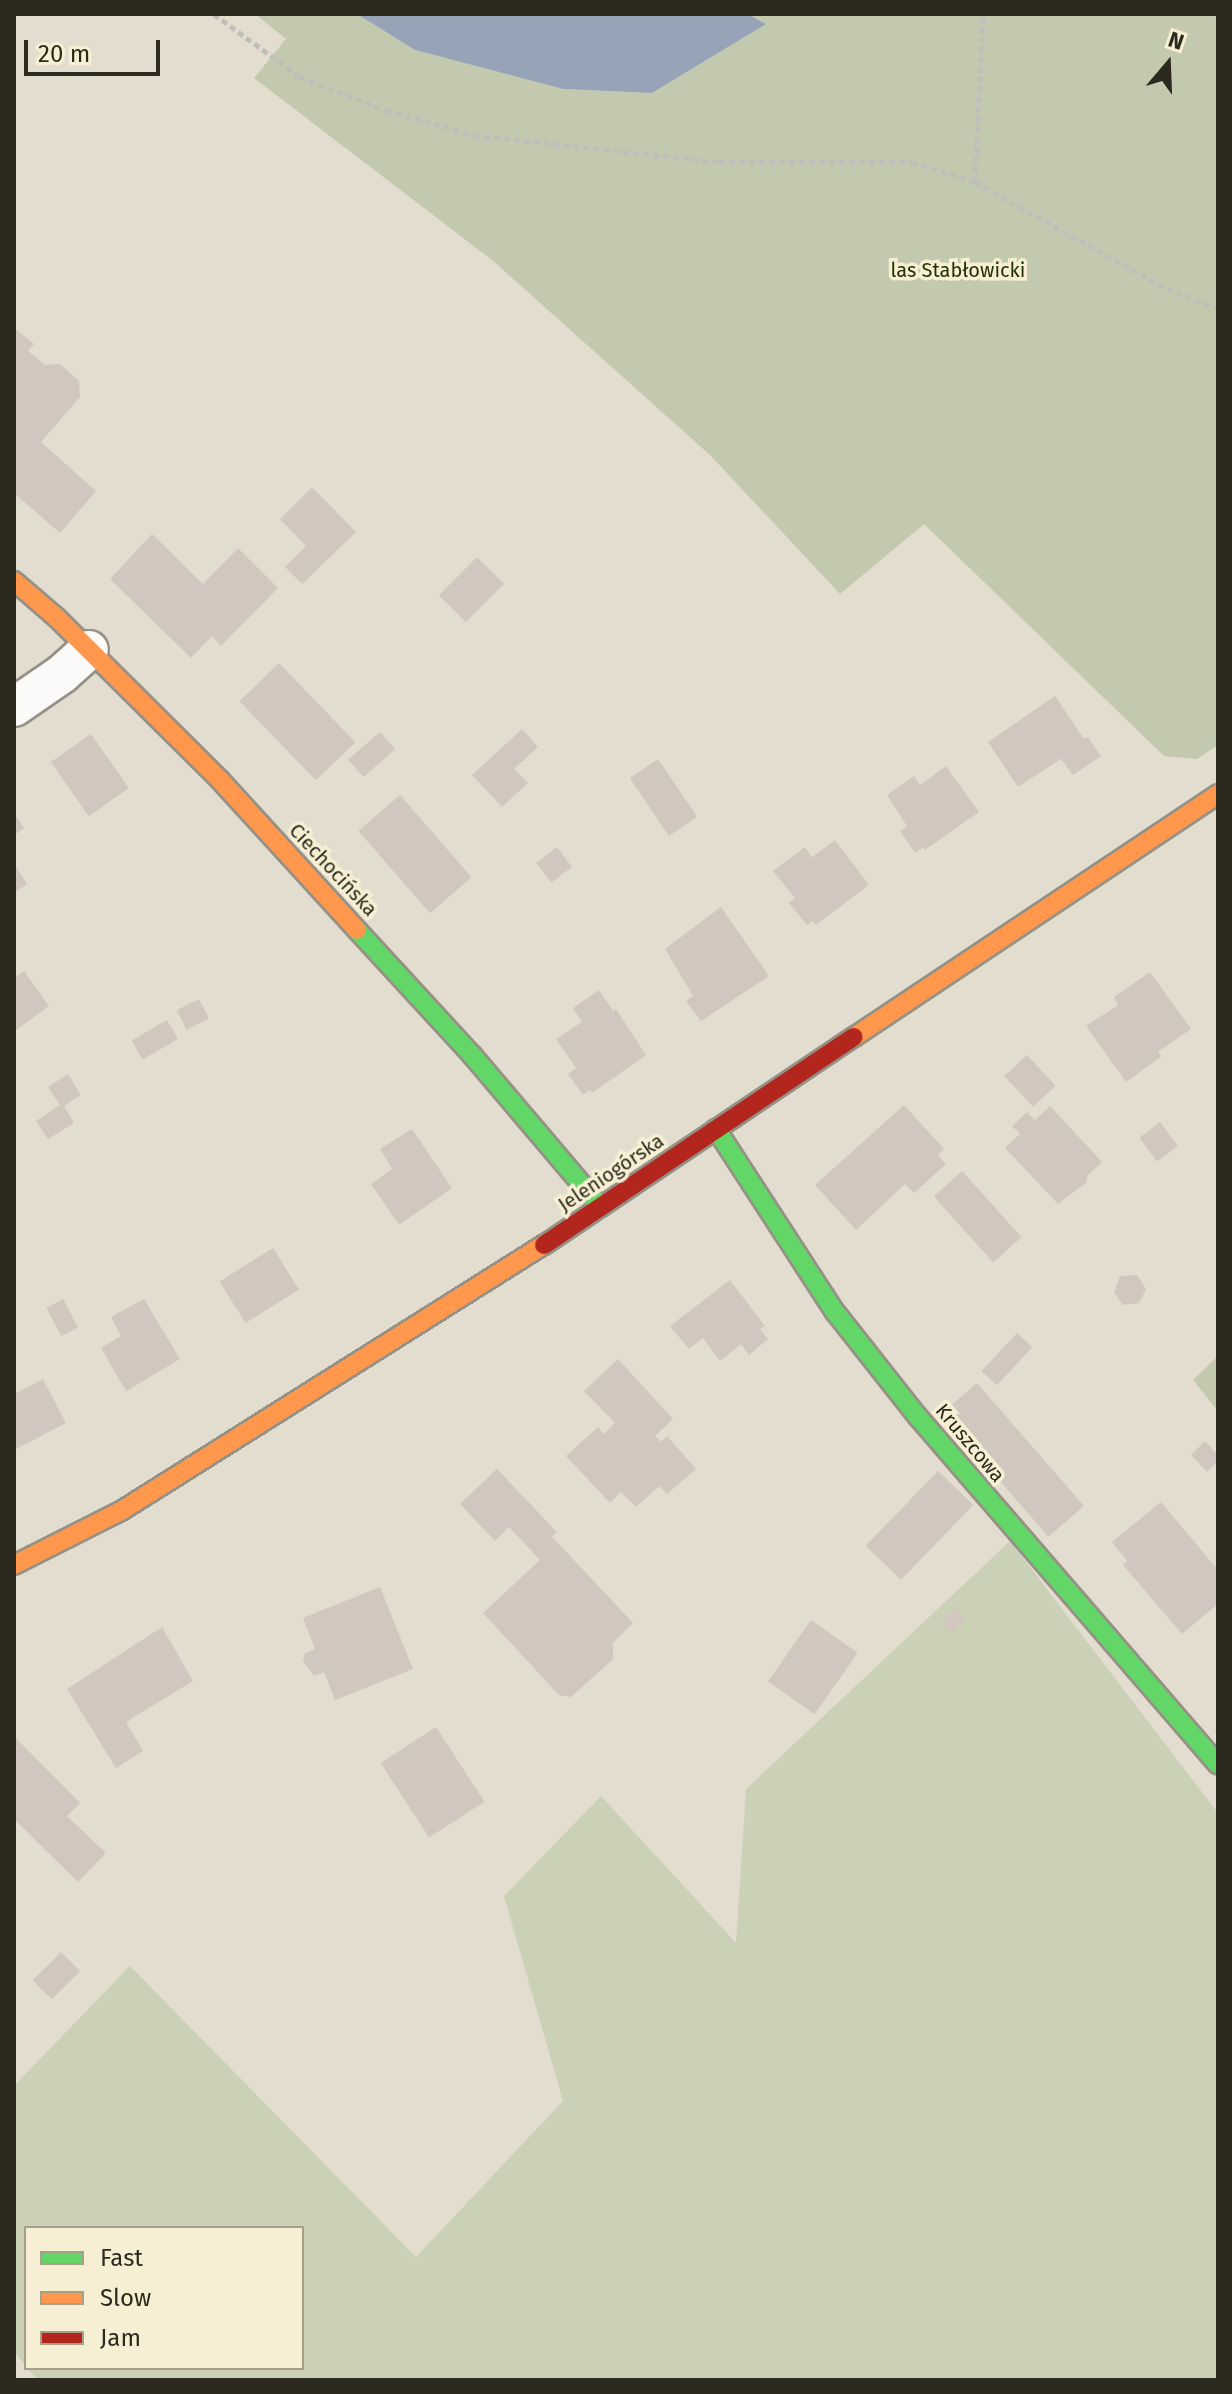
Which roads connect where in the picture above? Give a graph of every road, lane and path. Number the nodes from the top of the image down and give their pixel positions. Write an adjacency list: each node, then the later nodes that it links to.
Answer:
1 (214, 14): 3 (path)
2 (983, 14): 3 (path)
3 (975, 182): 4 (path)
4 (1218, 308)
5 (14, 581): 6 (street, Ciechocińska)
6 (89, 650): 7 (street); 10 (street, Ciechocińska)
7 (14, 707)
8 (1218, 794): 9 (street, Jeleniogórska)
9 (716, 1129): 10 (street, Jeleniogórska); 12 (street, Kruszcowa)
10 (601, 1207): 11 (street, Jeleniogórska)
11 (14, 1565)
12 (1218, 1764)

